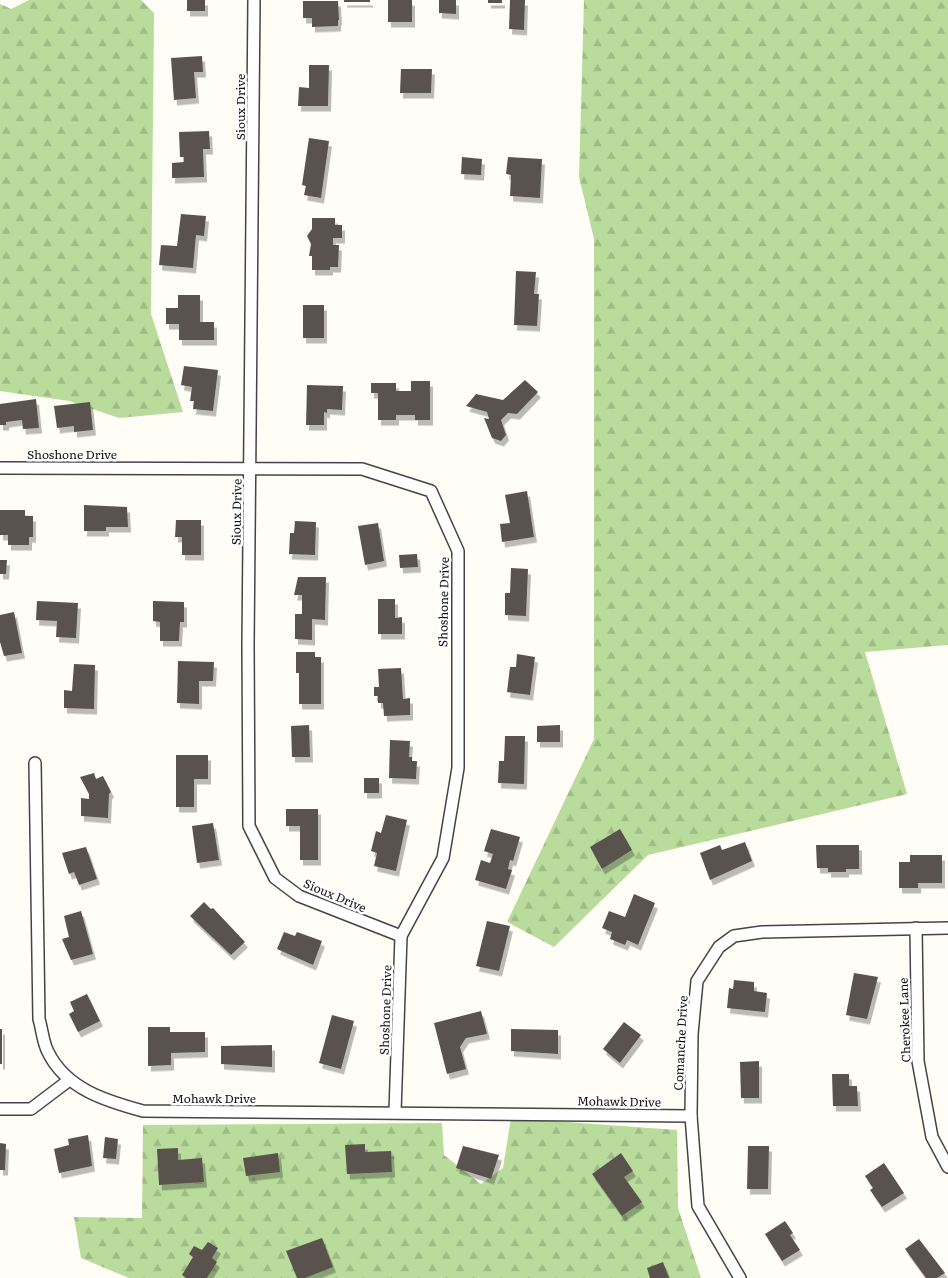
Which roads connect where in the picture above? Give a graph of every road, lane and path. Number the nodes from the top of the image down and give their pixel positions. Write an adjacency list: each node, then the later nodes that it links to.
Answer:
1 (254, 0): 3 (street, Sioux Drive)
2 (0, 468): 3 (street, Shoshone Drive)
3 (250, 470): 7 (street, Sioux Drive); 7 (street, Shoshone Drive)
4 (35, 763): 8 (street, Mohawk Drive)
5 (916, 928): 6 (street, Comanche Drive); 11 (street, Comanche Drive); 12 (street, Cherokee Lane)
6 (948, 928)
7 (401, 936): 10 (street, Shoshone Drive)
8 (68, 1081): 9 (street); 10 (street, Mohawk Drive)
9 (0, 1109)
10 (395, 1112): 11 (street, Mohawk Drive)
11 (690, 1116): 13 (street, Comanche Drive)
12 (948, 1167)
13 (740, 1278)

